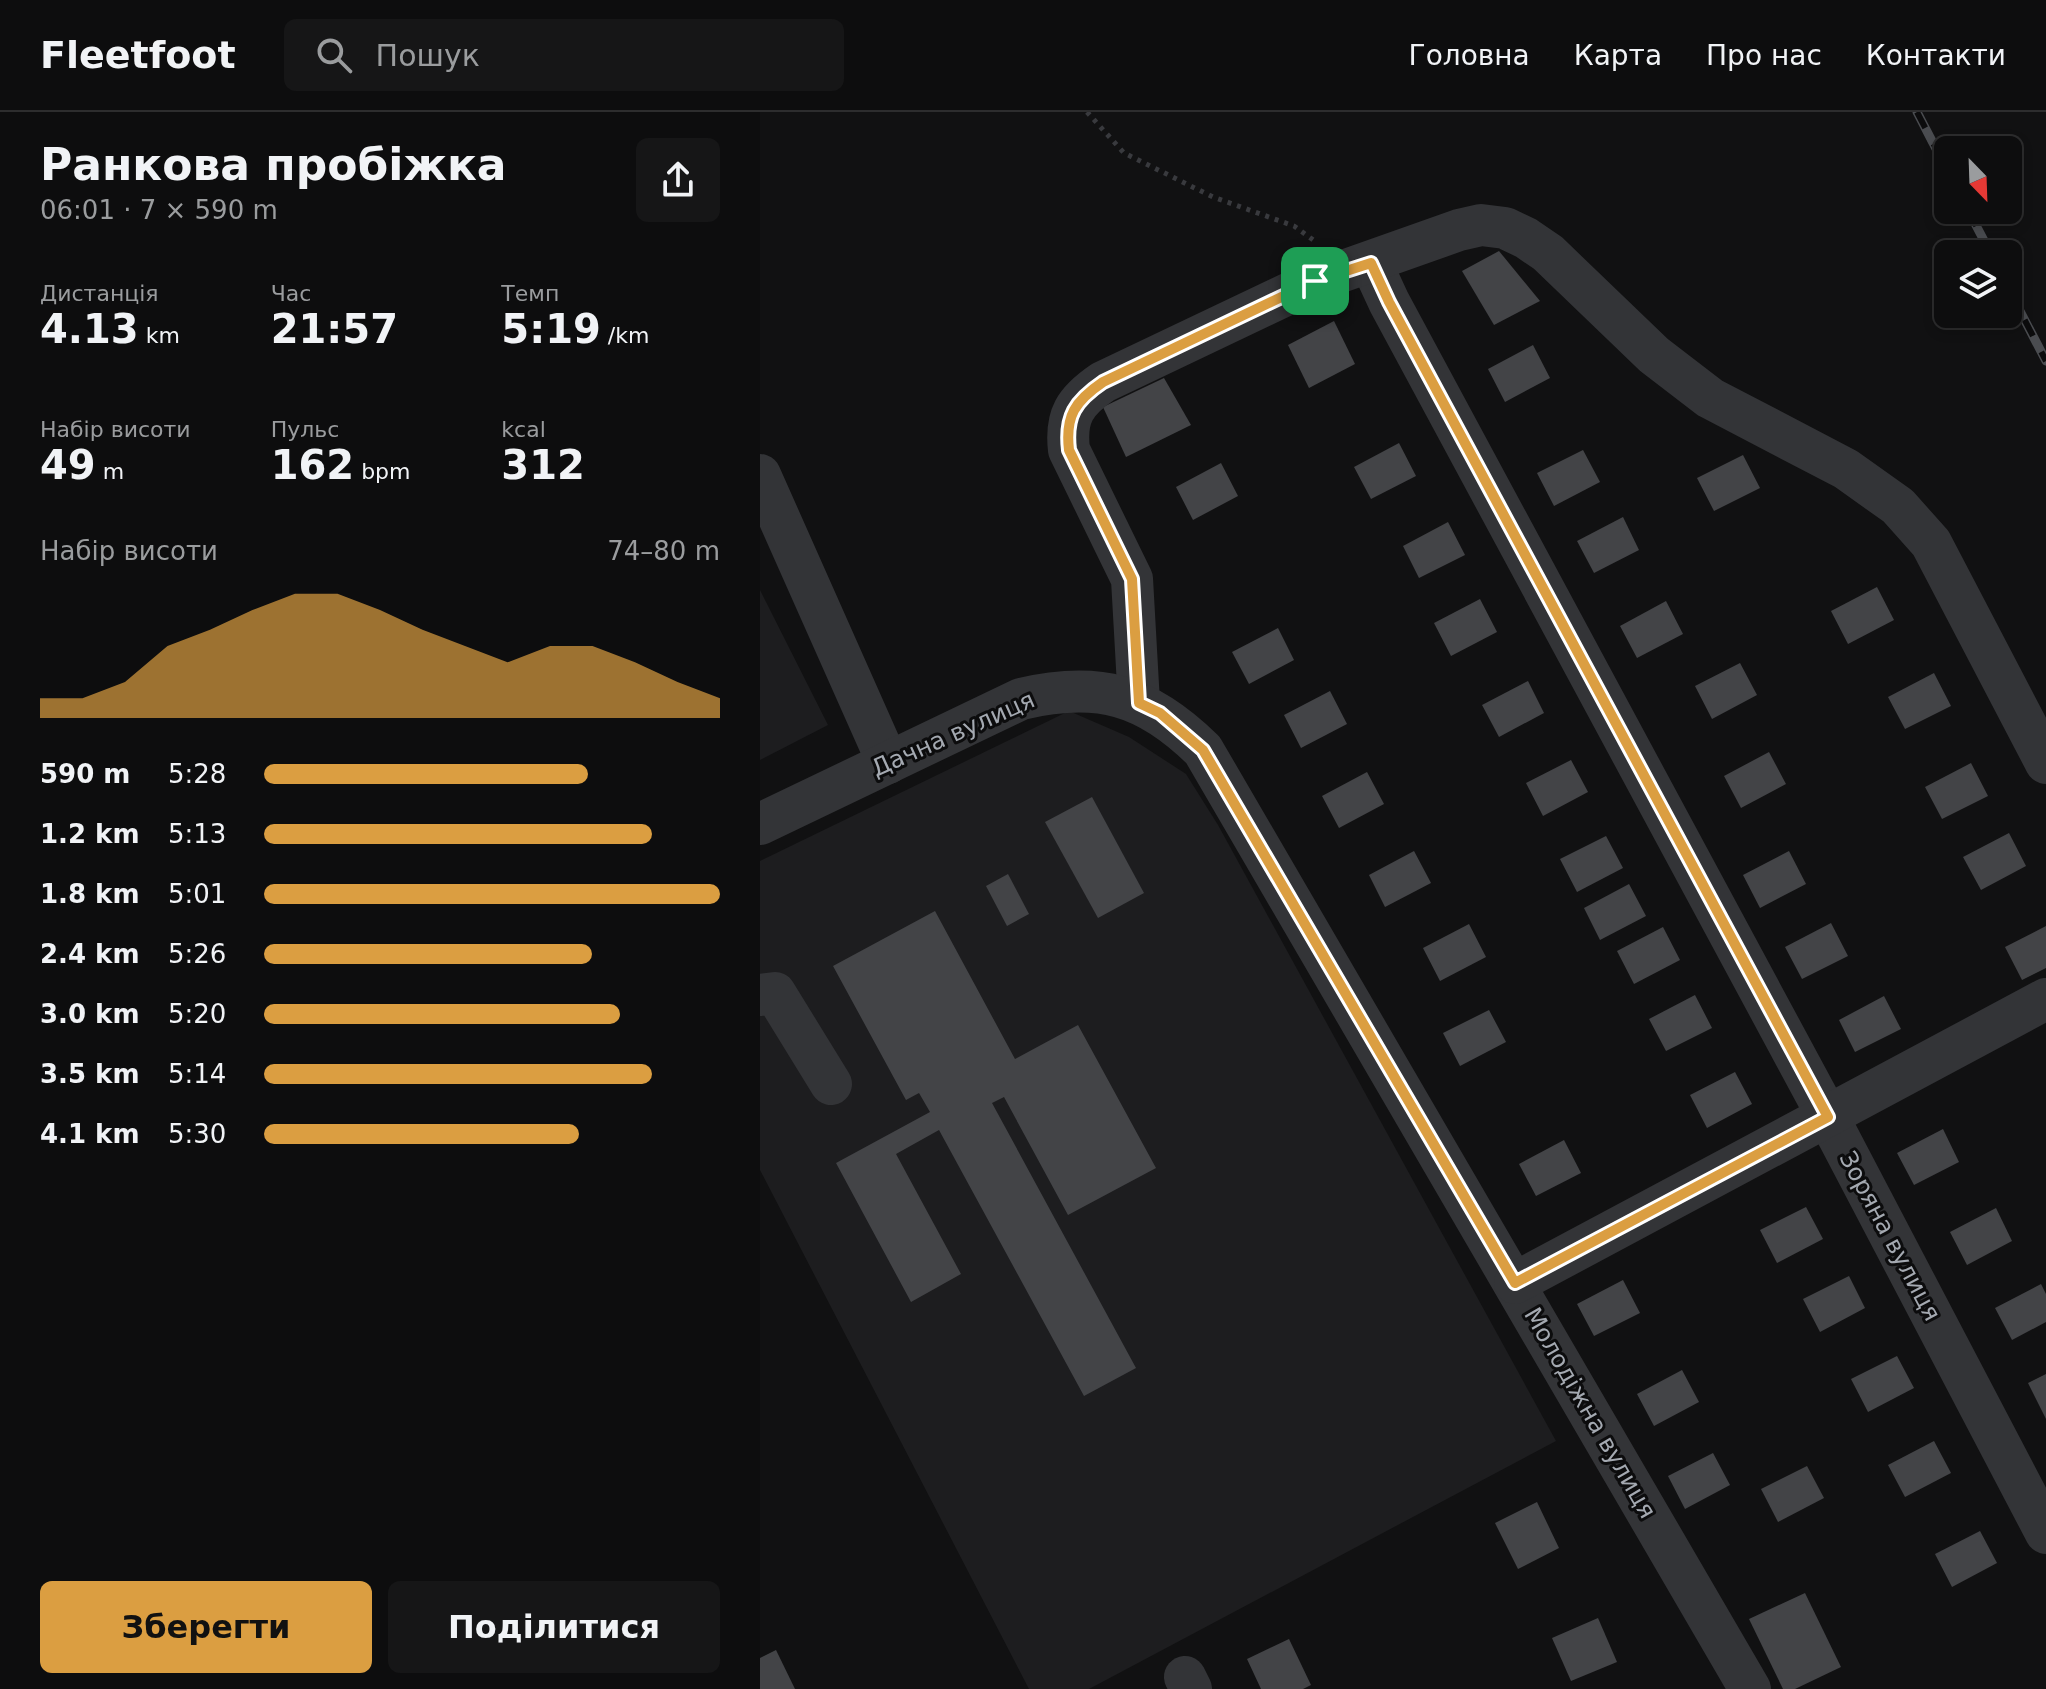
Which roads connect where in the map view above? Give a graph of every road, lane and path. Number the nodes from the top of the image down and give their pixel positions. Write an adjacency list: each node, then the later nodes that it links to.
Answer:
1 (1087, 112): 2 (path)
2 (1356, 268): 4 (street); 6 (street); 11 (street, Зоряна вулиця)
3 (760, 475): 5 (street)
4 (1139, 703): 5 (street, Дачна вулиця); 12 (street, Молодіжна вулиця)
5 (888, 763): 7 (street, Дачна вулиця)
6 (2046, 763)
7 (760, 824)
8 (760, 995): 10 (street)
9 (2046, 999): 11 (street)
10 (831, 1084)
11 (1828, 1117): 12 (street); 13 (street, Зоряна вулиця)
12 (1515, 1283): 14 (street, Молодіжна вулиця)
13 (2046, 1533)
14 (1750, 1689)

